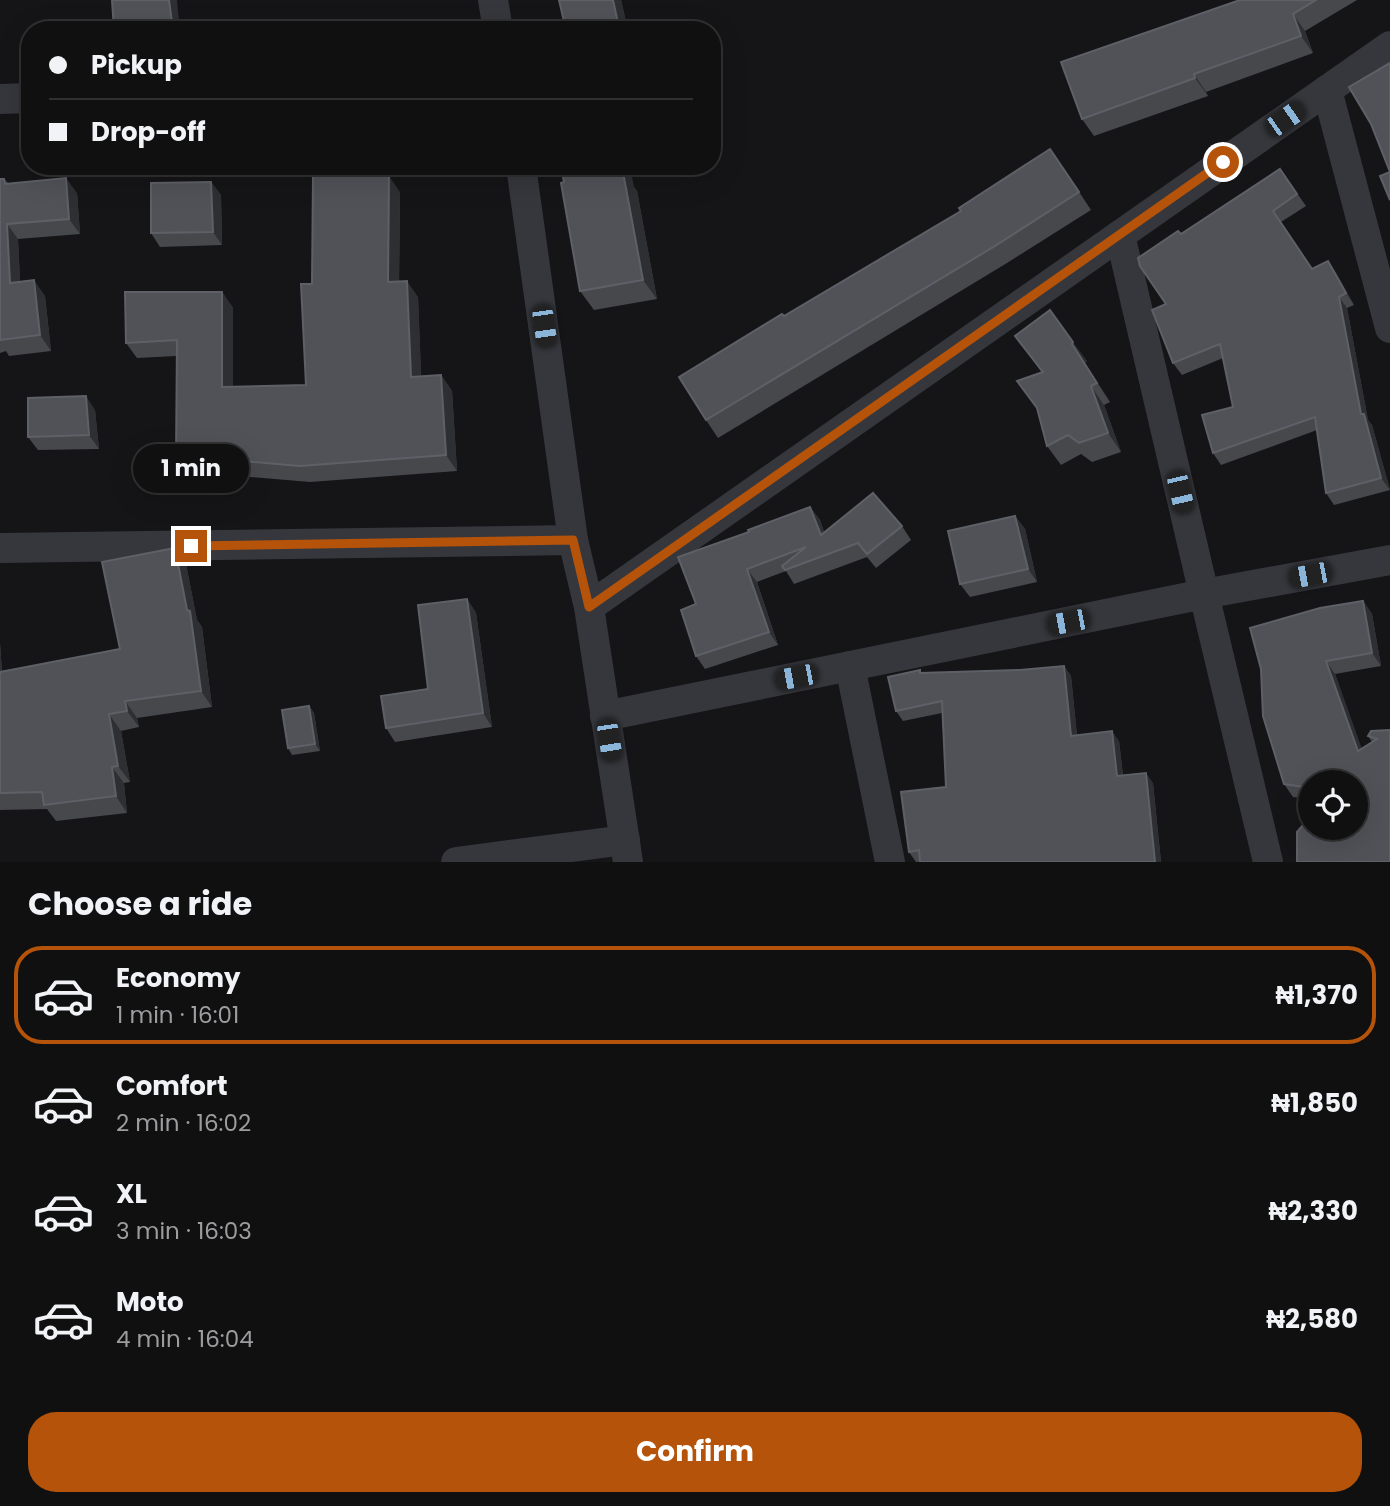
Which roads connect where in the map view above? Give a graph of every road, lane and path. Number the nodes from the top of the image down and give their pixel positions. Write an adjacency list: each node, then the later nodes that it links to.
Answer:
1 (493, 0): 2 (street)
2 (496, 21)
3 (1390, 46): 4 (street)
4 (1327, 90): 8 (street); 9 (street)
5 (21, 98): 6 (street)
6 (0, 99)
7 (522, 175): 10 (street)
8 (1120, 235): 13 (street); 14 (street)
9 (1390, 328)
10 (573, 540): 11 (street); 14 (street)
11 (0, 548)
12 (1390, 560): 13 (street)
13 (1204, 594): 15 (street); 20 (street)
14 (589, 607): 16 (street)
15 (850, 666): 16 (street); 19 (street)
16 (606, 716): 17 (street)
17 (627, 851): 18 (street)
18 (456, 862)
19 (890, 862)
20 (1268, 862)

